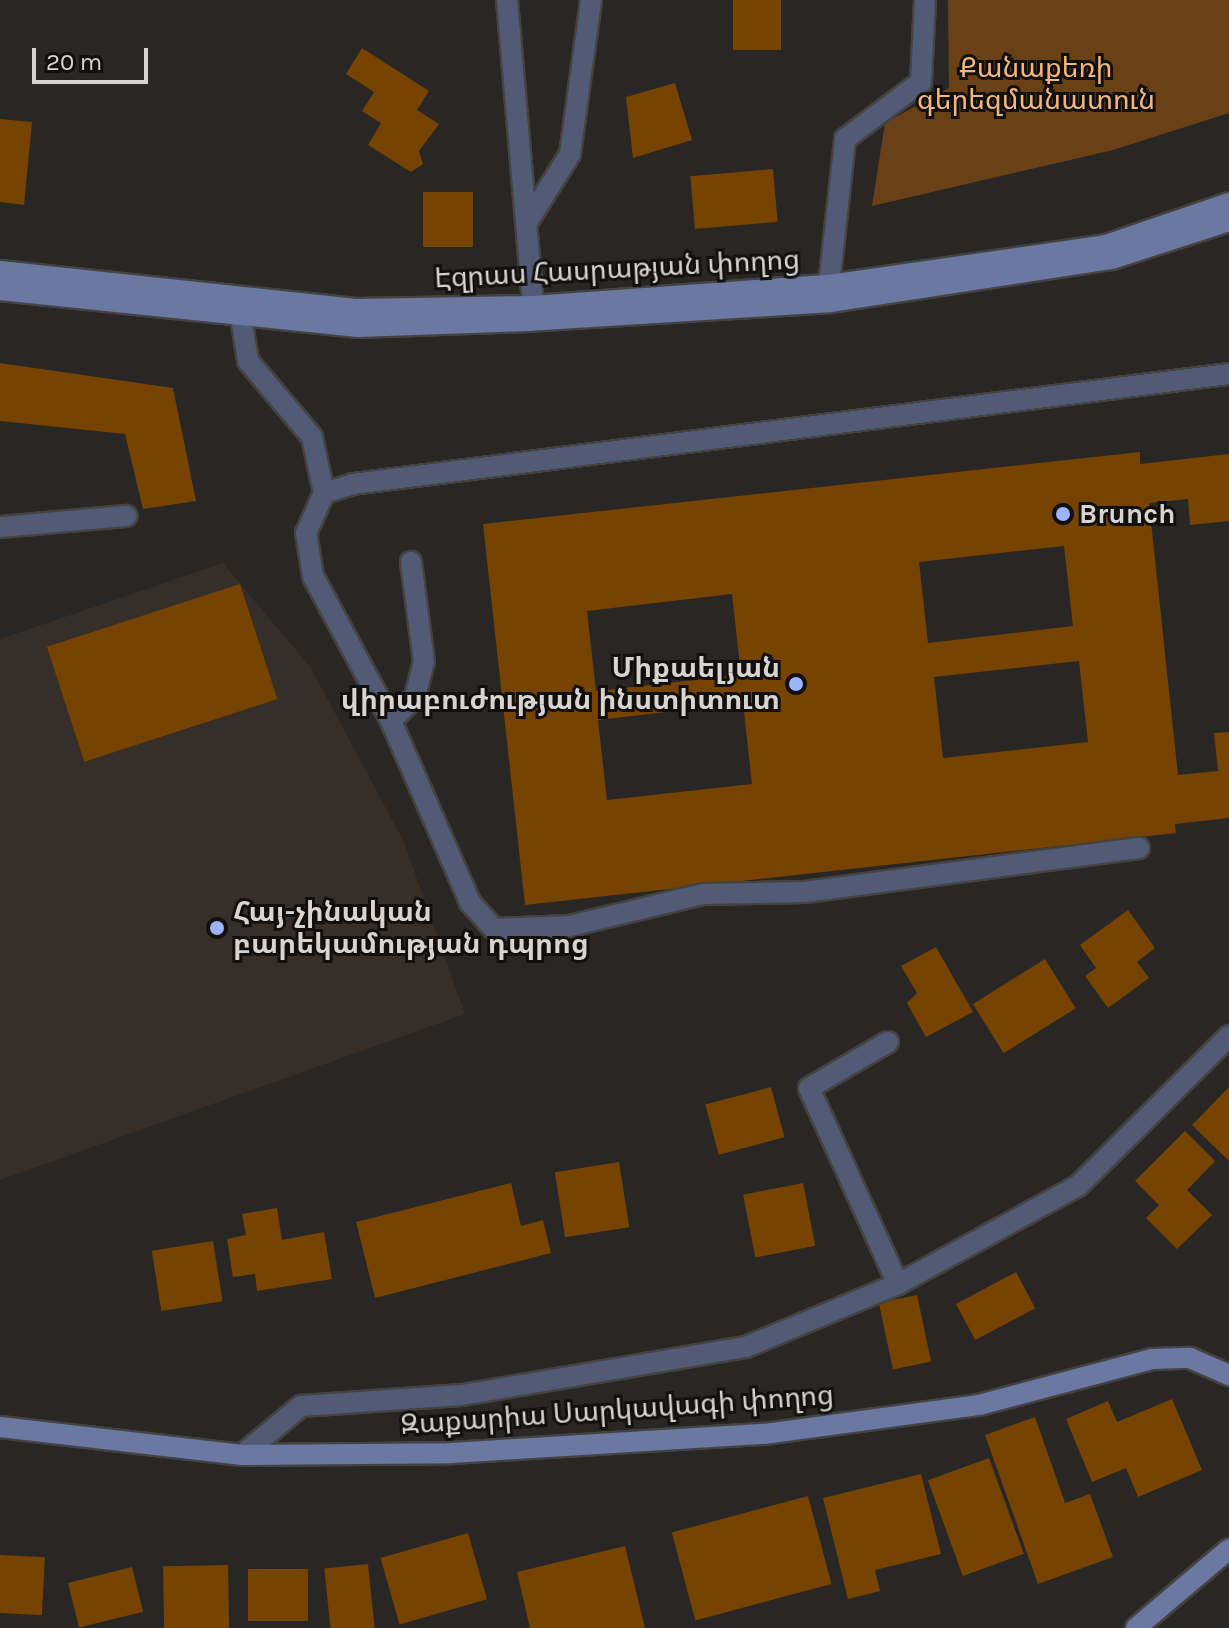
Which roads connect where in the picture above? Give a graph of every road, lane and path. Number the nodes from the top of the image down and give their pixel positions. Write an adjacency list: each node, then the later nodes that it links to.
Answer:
1 (507, 0): 5 (street)
2 (591, 0): 5 (street)
3 (925, 0): 7 (street)
4 (1228, 212): 7 (street, Էզրաս Հասրաթյան փողոց); 9 (street, Էզրաս Հասրաթյան փողոց)
5 (528, 221): 10 (street)
6 (0, 271): 9 (street, Էզրաս Հասրաթյան փողոց)
7 (829, 285): 10 (street, Էզրաս Հասրաթյան փողոց)
8 (0, 290): 9 (street, Էզրաս Հասրաթյան փողոց)
9 (238, 304): 10 (street, Էզրաս Հասրաթյան փողոց); 12 (street)
10 (533, 306)
11 (1229, 374): 12 (street)
12 (324, 493): 16 (street)
13 (127, 516): 14 (street)
14 (0, 527)
15 (411, 562): 16 (street)
16 (391, 721): 17 (street)
17 (1139, 848)
18 (1229, 1036): 20 (street)
19 (888, 1042): 20 (street)
20 (898, 1284): 23 (street)
21 (1229, 1375): 23 (street, Զաքարիա Սարկավագի փողոց)
22 (0, 1427): 23 (street, Զաքարիա Սարկավագի փողոց)
23 (242, 1455)
24 (1229, 1549): 25 (street)
25 (1136, 1628)

